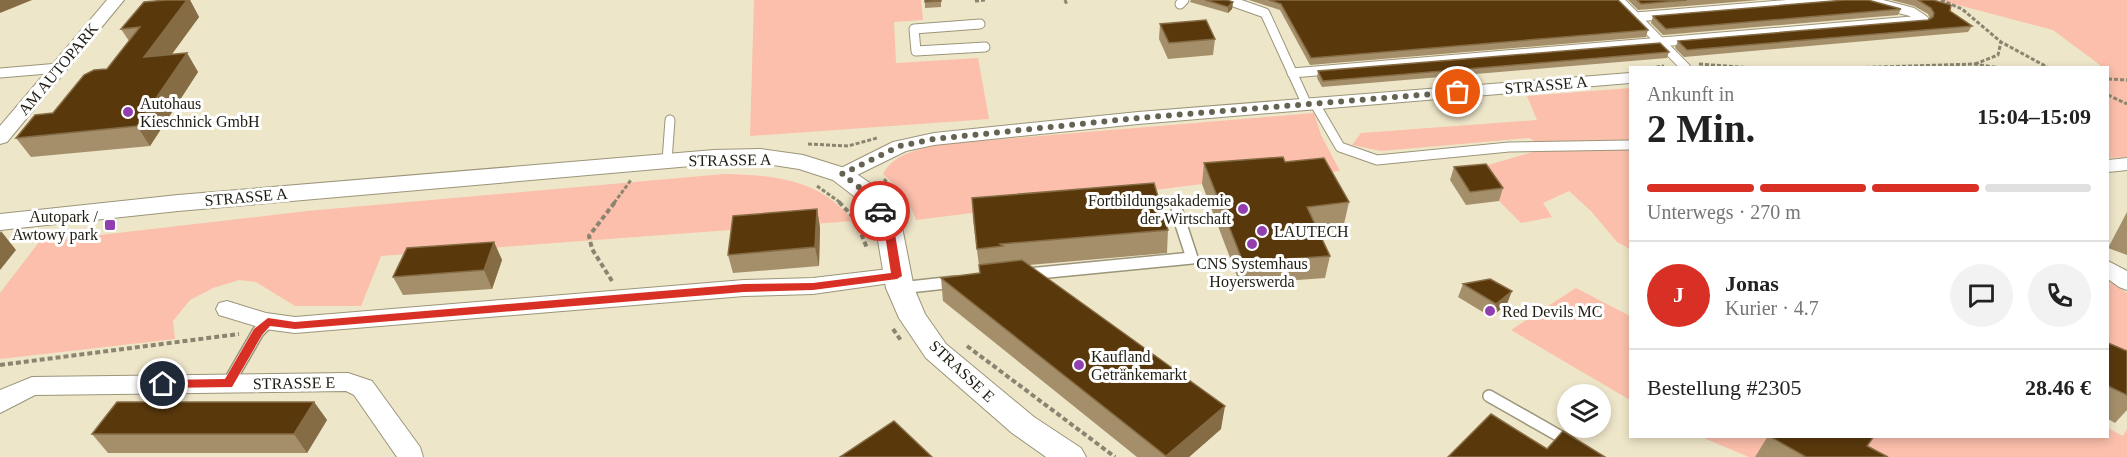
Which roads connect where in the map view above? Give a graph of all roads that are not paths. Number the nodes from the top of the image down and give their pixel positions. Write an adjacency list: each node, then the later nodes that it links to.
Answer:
1 (1228, 0): 13 (lane)
2 (1619, 0): 6 (lane)
3 (1841, 0): 6 (lane)
4 (1865, 0): 8 (lane)
5 (118, 1): 11 (street, AM AUTOPARK)
6 (1636, 17): 8 (lane)
7 (980, 24): 9 (lane)
8 (1661, 42): 10 (lane); 13 (lane)
9 (985, 47)
10 (1684, 66)
11 (59, 68): 12 (lane); 17 (street, AM AUTOPARK)
12 (0, 73)
13 (1292, 73): 15 (lane)
14 (1629, 78): 15 (street, STRASSE A)
15 (1311, 104): 18 (lane); 22 (street, STRASSE A)
16 (670, 120): 19 (lane)
17 (0, 138)
18 (1629, 145)
19 (667, 161): 22 (street, STRASSE A); 24 (street, STRASSE A)
20 (2127, 164): 21 (street)
21 (2109, 166)
22 (842, 174): 28 (street, STRASSE E)
23 (1177, 212): 26 (lane)
24 (0, 222)
25 (2109, 269): 29 (street)
26 (1014, 275)
27 (969, 280): 28 (lane)
28 (889, 281): 31 (street); 35 (street, STRASSE E)
29 (2127, 282)
30 (227, 309): 31 (street)
31 (263, 327): 32 (lane)
32 (228, 384): 34 (street, STRASSE E); 37 (street, STRASSE E)
33 (1489, 396): 36 (lane)
34 (0, 404)
35 (1023, 425): 38 (street, STRASSE E); 39 (street, STRASSE E)
36 (1580, 447)
37 (410, 457)
38 (1053, 457)
39 (1070, 457)

